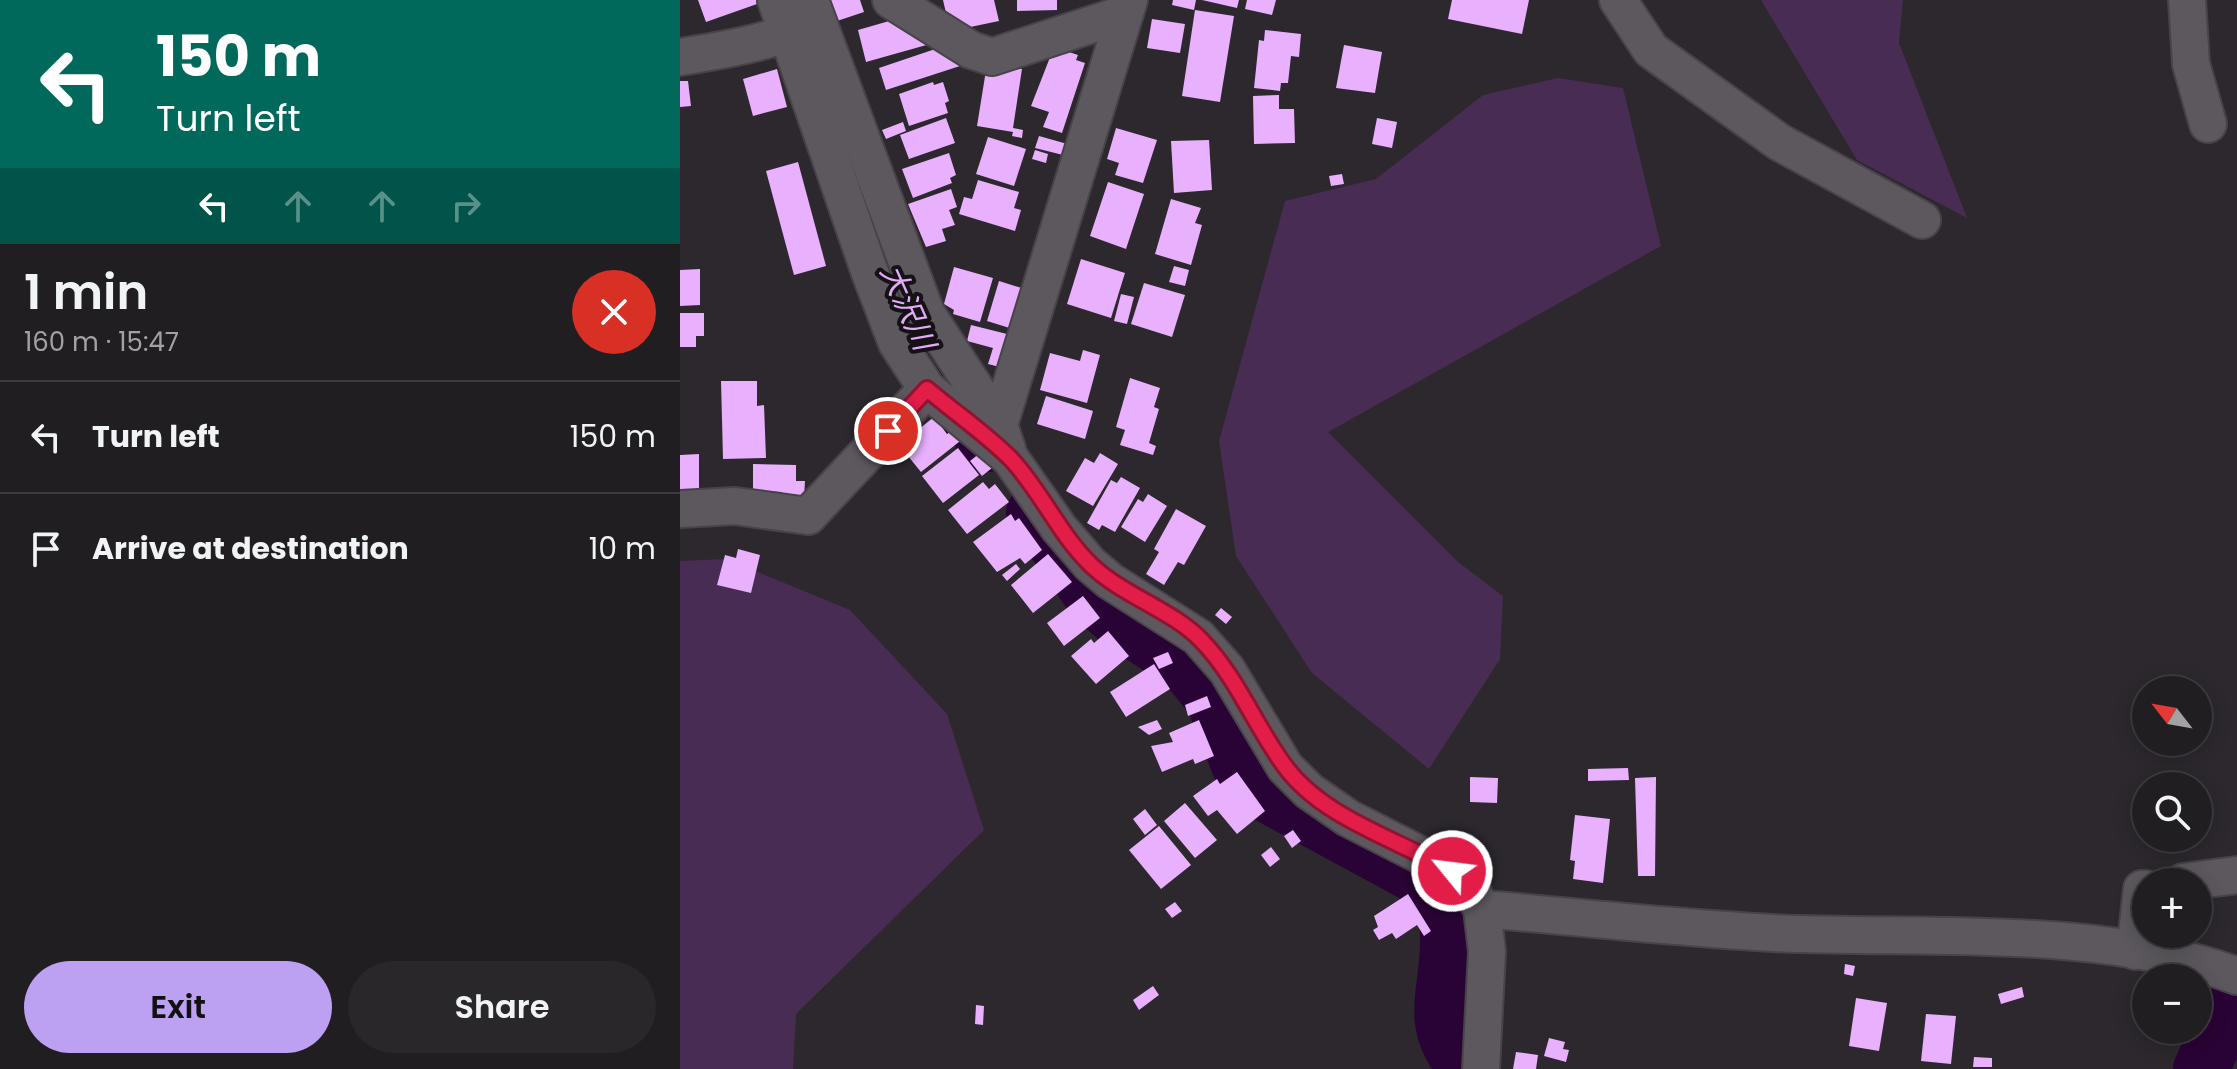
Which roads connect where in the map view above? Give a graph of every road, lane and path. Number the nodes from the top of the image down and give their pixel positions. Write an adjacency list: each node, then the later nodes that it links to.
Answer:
1 (776, 0): 6 (street)
2 (891, 0): 5 (street)
3 (1618, 0): 9 (street)
4 (2187, 0): 8 (street)
5 (1127, 7): 11 (street)
6 (805, 18): 7 (street); 10 (street); 11 (street)
7 (680, 57)
8 (2208, 124)
9 (1922, 220)
10 (927, 389): 11 (street); 12 (street)
11 (1004, 442): 15 (street)
12 (680, 509)
13 (2237, 875): 14 (street)
14 (2212, 878)
15 (1482, 909): 17 (street); 19 (street)
16 (2135, 948): 17 (street)
17 (2135, 951): 18 (street)
18 (2237, 976)
19 (1481, 1069)

